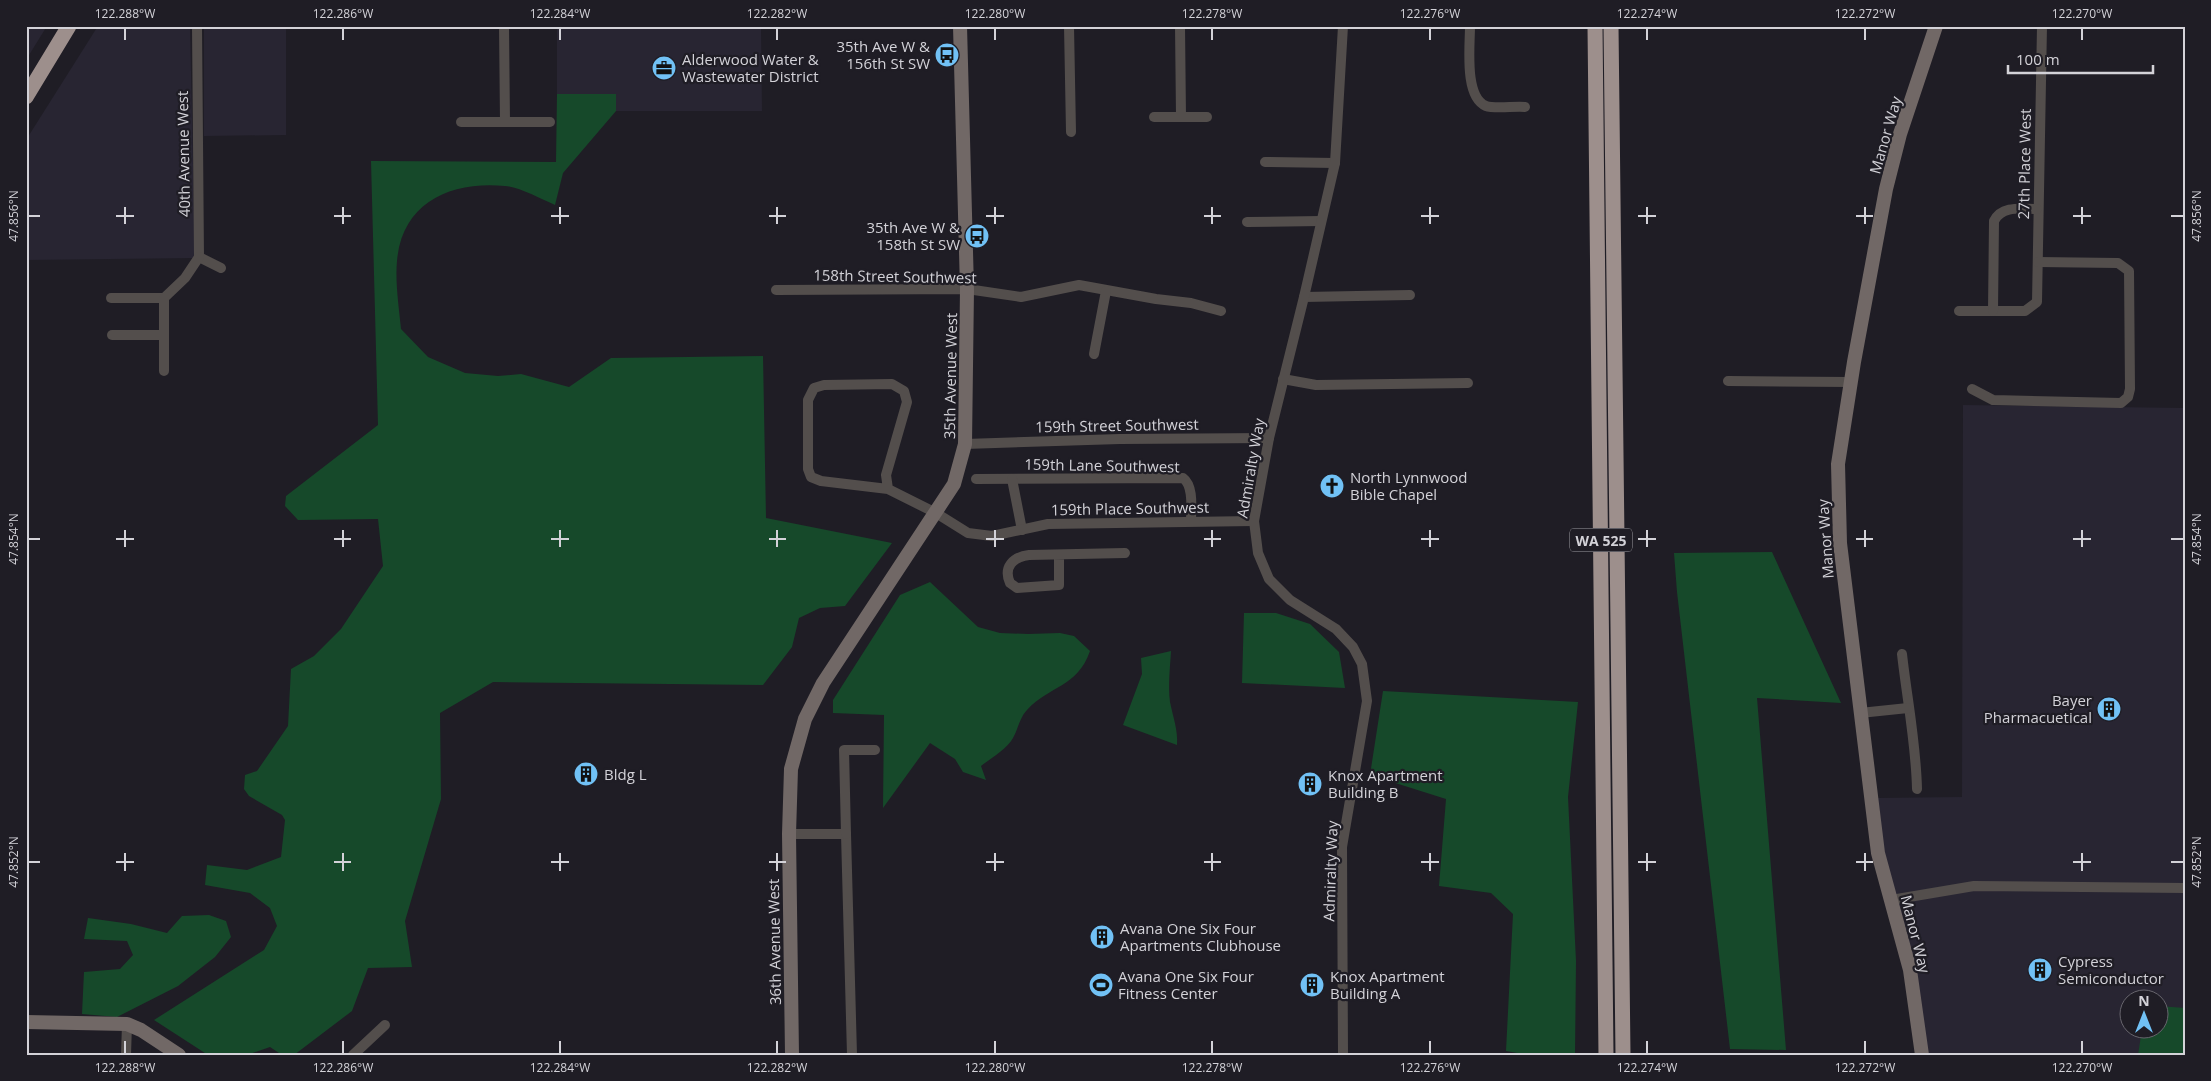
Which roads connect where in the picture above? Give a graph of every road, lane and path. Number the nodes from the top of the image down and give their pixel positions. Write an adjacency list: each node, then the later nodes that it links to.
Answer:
1 (69, 26): 13 (highway)
2 (197, 26): 27 (street, 40th Avenue West)
3 (504, 26): 19 (street)
4 (960, 26): 30 (street, 35th Avenue West)
5 (1069, 26): 21 (street)
6 (1180, 26): 15 (street)
7 (1343, 26): 23 (street, Admiralty Way)
8 (1470, 26): 14 (street)
9 (1595, 26): 79 (highway, WA 525)
10 (1611, 26): 80 (highway, WA 525)
11 (1936, 26): 46 (street, Manor Way)
12 (2042, 26): 24 (street, 27th Place West)
13 (26, 97)
14 (1524, 106)
15 (1181, 116): 16 (street); 17 (street)
16 (1154, 117)
17 (1207, 117)
18 (461, 122): 19 (street)
19 (505, 122): 20 (street)
20 (550, 122)
21 (1071, 132)
22 (1265, 162): 23 (street)
23 (1334, 163): 25 (street, Admiralty Way)
24 (2038, 209): 28 (street, 27th Place West); 39 (street)
25 (1322, 221): 26 (street); 34 (street, Admiralty Way)
26 (1247, 222)
27 (199, 257): 29 (street); 36 (street)
28 (2038, 262): 39 (street, 27th Place West); 48 (street)
29 (221, 268)
30 (967, 289): 31 (street, 158th Street Southwest); 32 (street, 158th Street Southwest); 50 (street, 35th Avenue West)
31 (776, 290)
32 (1106, 291): 37 (street, 158th Street Southwest); 42 (street)
33 (1410, 296): 34 (street)
34 (1304, 297): 44 (street, Admiralty Way)
35 (111, 298): 36 (street)
36 (164, 298): 41 (street)
37 (1221, 310)
38 (1959, 311): 39 (street)
39 (1993, 311)
40 (112, 335): 41 (street)
41 (164, 335): 43 (street)
42 (1094, 354)
43 (164, 371)
44 (1283, 379): 47 (street); 49 (street, Admiralty Way)
45 (1728, 381): 46 (street)
46 (1850, 382): 62 (street, Manor Way)
47 (1468, 383)
48 (1972, 389)
49 (1269, 438): 50 (street, 159th Street Southwest); 55 (street, Admiralty Way)
50 (966, 444): 54 (street, 35th Avenue West)
51 (976, 479): 52 (street, 159th Lane Southwest)
52 (1012, 479): 56 (street, 159th Lane Southwest); 57 (street)
53 (888, 489): 53 (street, 159th Place Southwest); 54 (street, 159th Place Southwest)
54 (936, 513): 57 (street, 159th Place Southwest); 64 (street, 35th Avenue West)
55 (1254, 521): 56 (street, 159th Place Southwest); 78 (street, Admiralty Way)
56 (1192, 522): 57 (street, 159th Place Southwest)
57 (1022, 530)
58 (1125, 553): 59 (street)
59 (1059, 555): 59 (street)
60 (1902, 654): 61 (street)
61 (1908, 708): 62 (street); 65 (street)
62 (1860, 713): 69 (street, Manor Way)
63 (875, 750): 67 (street)
64 (791, 769): 66 (street, 36th Avenue West)
65 (1917, 789)
66 (789, 834): 67 (street); 76 (street, 36th Avenue West)
67 (846, 834): 77 (street)
68 (2185, 888): 69 (street)
69 (1891, 900): 81 (street, Manor Way)
70 (26, 1022): 71 (street)
71 (127, 1024): 73 (street); 74 (street)
72 (385, 1025): 75 (street)
73 (126, 1055)
74 (180, 1055)
75 (353, 1055)
76 (792, 1055)
77 (852, 1055)
78 (1343, 1055)
79 (1606, 1055)
80 (1623, 1055)
81 (1922, 1055)

